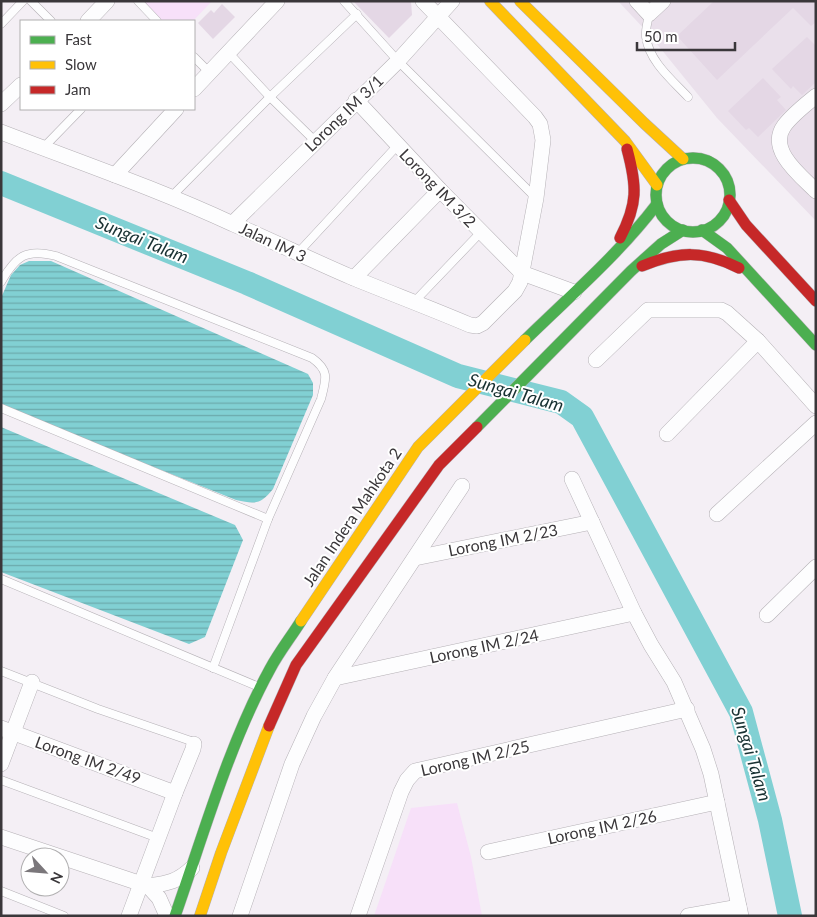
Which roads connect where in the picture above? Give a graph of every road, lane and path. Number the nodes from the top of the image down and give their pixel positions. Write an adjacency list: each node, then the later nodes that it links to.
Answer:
1 (23, 1): 19 (lane)
2 (32, 1): 16 (lane)
3 (107, 1): 17 (street)
4 (138, 1): 18 (lane)
5 (344, 1): 13 (lane)
6 (423, 1): 15 (street)
7 (452, 1): 15 (street, Lorong IM 3/1)
8 (490, 1): 35 (street)
9 (520, 1): 38 (street)
10 (637, 1): 14 (street)
11 (663, 1): 14 (street)
12 (268, 4): 20 (street)
13 (356, 14): 22 (lane); 26 (lane)
14 (649, 14): 28 (lane)
15 (437, 16): 22 (street, Lorong IM 3/1); 44 (street)
16 (50, 20)
17 (89, 20)
18 (156, 20)
19 (1, 24)
20 (228, 52): 23 (street); 26 (lane)
21 (195, 58): 23 (lane)
22 (398, 61): 29 (street, Lorong IM 3/1); 44 (lane)
23 (209, 72): 25 (street)
24 (20, 86): 30 (street)
25 (195, 88)
26 (270, 96): 34 (lane); 43 (lane)
27 (816, 96): 42 (street)
28 (688, 97)
29 (356, 100): 34 (street, Lorong IM 3/1); 36 (street, Lorong IM 3/2)
30 (1, 104)
31 (80, 110): 37 (lane)
32 (175, 110): 39 (street)
33 (1, 132): 37 (street, Jalan IM 3)
34 (315, 141): 47 (street, Lorong IM 3/1)
35 (625, 142): 40 (street); 52 (street)
36 (397, 146): 41 (street, Lorong IM 3/2); 51 (lane)
37 (43, 148): 39 (street, Jalan IM 3)
38 (683, 159): 40 (street); 45 (street)
39 (115, 175): 43 (street, Jalan IM 3)
40 (657, 185): 46 (street)
41 (440, 190): 50 (street, Lorong IM 3/2); 56 (street)
42 (816, 191)
43 (170, 197): 47 (street, Jalan IM 3)
44 (536, 198): 54 (street)
45 (729, 200): 49 (street); 60 (street)
46 (657, 204): 48 (street); 52 (street, Jalan Indera Mahkota 2)
47 (233, 223): 51 (street, Jalan IM 3)
48 (682, 230): 49 (street); 53 (street)
49 (702, 230): 55 (street)
50 (481, 232): 54 (street, Lorong IM 3/2); 59 (lane)
51 (297, 254): 56 (street, Jalan IM 3)
52 (612, 256): 58 (street, Jalan Indera Mahkota 2)
53 (630, 271): 55 (street); 101 (street)
54 (522, 273): 58 (street); 59 (street, Jalan IM 3)
55 (750, 274): 62 (street)
56 (354, 278): 59 (street, Jalan IM 3)
57 (1, 282): 71 (lane)
58 (574, 292): 82 (street, Jalan Indera Mahkota 2)
59 (415, 301)
60 (816, 301)
61 (758, 342): 63 (street); 64 (street); 67 (street)
62 (816, 345)
63 (596, 360)
64 (816, 406)
65 (1, 408): 71 (lane)
66 (816, 423): 70 (street)
67 (667, 434)
68 (572, 479): 72 (street)
69 (462, 486): 73 (street)
70 (717, 514)
71 (268, 518): 78 (lane)
72 (592, 522): 73 (street, Lorong IM 2/23); 76 (street)
73 (415, 558): 80 (street)
74 (816, 567): 77 (street)
75 (1, 579): 78 (lane)
76 (634, 614): 80 (street, Lorong IM 2/24); 83 (street)
77 (767, 615)
78 (213, 668): 82 (lane)
79 (1, 671): 81 (lane)
80 (335, 678): 102 (street)
81 (32, 682): 84 (street); 85 (lane)
82 (260, 687): 93 (street, Jalan Indera Mahkota 2)
83 (687, 709): 89 (street); 103 (street, Lorong IM 2/25)
84 (7, 730): 86 (street); 88 (street, Lorong IM 2/49)
85 (194, 744): 88 (street)
86 (1, 764)
87 (1, 780): 91 (lane)
88 (175, 793): 91 (street)
89 (717, 802): 92 (street, Lorong IM 2/26); 96 (street)
90 (1, 837): 94 (street)
91 (158, 838): 94 (street)
92 (488, 852)
93 (193, 867): 94 (street); 100 (street, Jalan Indera Mahkota 2)
94 (145, 884): 98 (street); 99 (street)
95 (1, 891): 97 (lane)
96 (740, 911): 104 (street)
97 (64, 916)
98 (130, 916)
99 (167, 916)
100 (176, 916)
101 (200, 916)
102 (240, 916)
103 (358, 916)
104 (688, 916)

